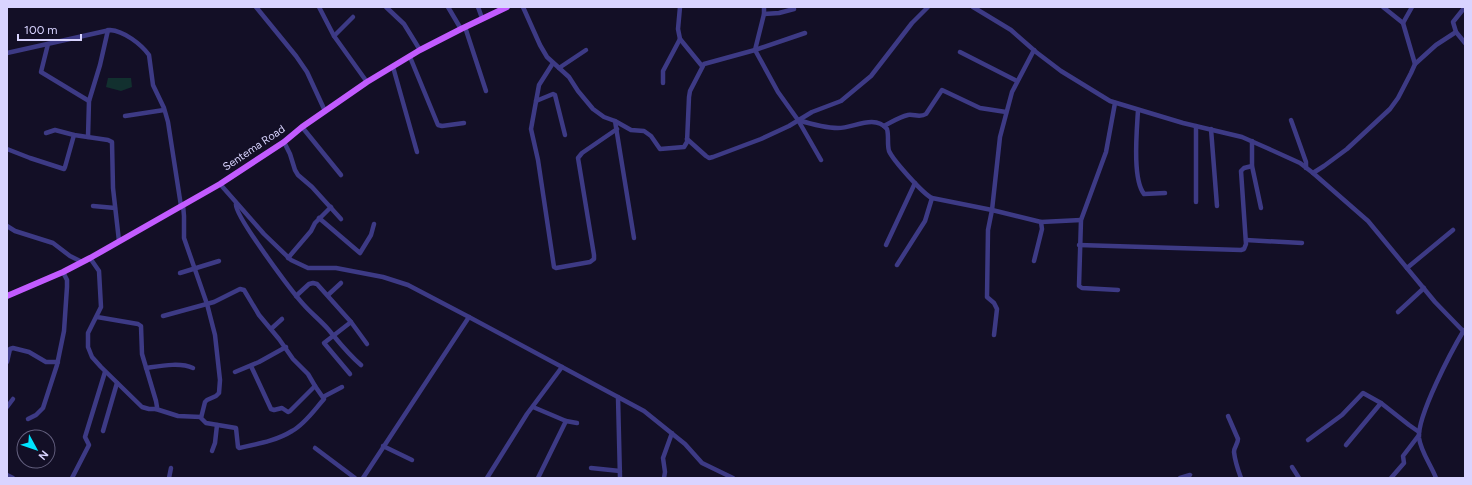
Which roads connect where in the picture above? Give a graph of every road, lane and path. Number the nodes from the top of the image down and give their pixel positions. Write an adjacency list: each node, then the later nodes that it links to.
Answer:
1 (256, 7): 49 (street)
2 (318, 7): 24 (street)
3 (386, 7): 28 (street)
4 (448, 7): 20 (street)
5 (478, 7): 18 (street)
6 (507, 7): 18 (main road, Sentema Road)
7 (523, 7): 35 (street)
8 (680, 7): 25 (street)
9 (764, 7): 16 (street)
10 (928, 7): 52 (street)
11 (973, 7): 31 (street)
12 (1384, 7): 19 (street)
13 (1412, 7): 19 (street)
14 (1465, 7): 22 (street)
15 (794, 9): 16 (street)
16 (764, 14): 30 (street)
17 (353, 17): 24 (street)
18 (482, 18): 20 (main road, Sentema Road)
19 (1403, 23): 36 (street)
20 (463, 28): 28 (main road, Sentema Road); 43 (street)
21 (108, 30): 27 (street); 44 (street); 47 (street)
22 (1456, 32): 26 (street); 36 (street)
23 (805, 33): 30 (street)
24 (334, 36): 41 (street)
25 (680, 38): 37 (street); 42 (street)
26 (1465, 43)
27 (48, 44): 33 (street); 44 (street)
28 (420, 50): 34 (main road, Sentema Road)
29 (586, 50): 39 (street)
30 (755, 50): 37 (street); 52 (street)
31 (1034, 50): 40 (street); 46 (street)
32 (960, 52): 40 (street)
33 (7, 53)
34 (410, 57): 38 (main road, Sentema Road); 55 (street)
35 (553, 63): 39 (street); 45 (street)
36 (1415, 64): 73 (street)
37 (702, 66): 65 (street)
38 (393, 67): 41 (main road, Sentema Road); 69 (street)
39 (559, 68): 54 (street)
40 (1017, 81): 50 (street)
41 (367, 82): 49 (main road, Sentema Road)
42 (663, 83)
43 (486, 90)
44 (89, 101): 64 (street)
45 (536, 101): 59 (street); 63 (street)
46 (1115, 103): 48 (street); 90 (street)
47 (164, 110): 51 (street); 82 (street)
48 (1138, 110): 57 (street); 77 (street)
49 (325, 111): 58 (main road, Sentema Road)
50 (1006, 112): 56 (street); 87 (street)
51 (125, 116)
52 (798, 120): 56 (street); 65 (street); 70 (street)
53 (1292, 120): 72 (street)
54 (615, 121): 59 (street); 65 (street)
55 (464, 123)
56 (884, 126): 75 (street)
57 (1196, 126): 60 (street); 79 (street)
58 (302, 127): 67 (main road, Sentema Road); 74 (street)
59 (617, 129): 95 (street)
60 (1211, 129): 66 (street); 83 (street)
61 (46, 132): 62 (street)
62 (74, 135): 64 (street); 68 (street)
63 (565, 135)
64 (88, 137): 85 (street)
65 (687, 139)
66 (1252, 141): 71 (street); 72 (street)
67 (284, 142): 76 (main road, Sentema Road); 84 (street)
68 (7, 149)
69 (417, 152)
70 (821, 160)
71 (1252, 166): 86 (street); 96 (street)
72 (1306, 168): 73 (street)
73 (1313, 173): 107 (street)
74 (341, 175)
75 (915, 183): 78 (street); 99 (street)
76 (220, 184): 80 (street); 82 (main road, Sentema Road)
77 (1165, 193)
78 (932, 198): 87 (street); 106 (street)
79 (1196, 202)
80 (236, 204): 102 (street); 115 (street)
81 (93, 206): 85 (street)
82 (182, 206): 97 (main road, Sentema Road); 108 (street)
83 (1217, 206)
84 (331, 207): 88 (street); 89 (street)
85 (115, 208): 97 (street)
86 (1261, 208)
87 (992, 210): 91 (street); 127 (street)
88 (320, 218): 92 (street); 102 (street)
89 (341, 219)
90 (1081, 220): 91 (street); 100 (street)
91 (1041, 222): 105 (street)
92 (374, 224)
93 (7, 226): 104 (street)
94 (1453, 230): 107 (street)
95 (634, 238)
96 (1246, 240): 98 (street); 100 (street)
97 (119, 241): 101 (main road, Sentema Road)
98 (1302, 243)
99 (886, 245)
100 (1079, 245): 113 (street)
101 (90, 258): 104 (main road, Sentema Road); 119 (street)
102 (288, 258): 121 (street)
103 (219, 261): 108 (street)
104 (82, 262): 109 (main road, Sentema Road)
105 (1034, 262)
106 (897, 265)
107 (1407, 268): 112 (street)
108 (194, 270): 110 (street); 117 (street)
109 (63, 272): 114 (main road, Sentema Road); 131 (street)
110 (180, 273)
111 (341, 282): 116 (street)
112 (1424, 288): 118 (street); 125 (street)
113 (1118, 290)
114 (7, 296)
115 (296, 296): 116 (street); 126 (street)
116 (328, 296): 123 (street)
117 (207, 304): 120 (street); 124 (street); 151 (street)
118 (1398, 312)
119 (97, 316): 135 (street); 137 (street)
120 (163, 316)
121 (469, 317): 134 (street); 161 (street)
122 (282, 319): 124 (street)
123 (351, 322): 126 (street); 128 (street)
124 (271, 329): 129 (street)
125 (1464, 331): 158 (street)
126 (333, 335): 132 (street); 139 (street)
127 (994, 335)
128 (368, 344)
129 (286, 347): 133 (street); 141 (street)
130 (7, 362): 131 (street)
131 (58, 362): 152 (street)
132 (361, 365)
133 (251, 366): 138 (street); 141 (street)
134 (562, 367): 144 (street); 148 (street)
135 (146, 368): 136 (street); 149 (street)
136 (193, 368)
137 (105, 372): 140 (street); 172 (street)
138 (235, 372)
139 (350, 374)
140 (117, 383): 149 (street); 156 (street)
141 (315, 386): 143 (street)
142 (342, 386): 143 (street)
143 (323, 396): 155 (street)
144 (618, 397): 157 (street); 168 (street)
145 (13, 399): 147 (street)
146 (1381, 403): 158 (street); 159 (street); 160 (street)
147 (7, 407)
148 (533, 407): 153 (street); 176 (street)
149 (156, 409): 151 (street)
150 (1228, 416): 182 (street)
151 (201, 417): 155 (street)
152 (28, 419)
153 (566, 421): 154 (street); 177 (street)
154 (577, 423)
155 (217, 425): 163 (street)
156 (103, 431)
157 (672, 433): 179 (street); 180 (street)
158 (1419, 434): 184 (street); 185 (street)
159 (1308, 440)
160 (1346, 445)
161 (383, 446): 164 (street); 175 (street)
162 (315, 448): 174 (street)
163 (212, 451)
164 (412, 460)
165 (1292, 467): 183 (street)
166 (171, 468): 173 (street)
167 (591, 468): 168 (street)
168 (620, 471): 178 (street)
169 (7, 475): 171 (street)
170 (1190, 475): 181 (street)
171 (13, 478)
172 (72, 478)
173 (170, 478)
174 (355, 478)
175 (363, 478)
176 (487, 478)
177 (538, 478)
178 (620, 478)
179 (664, 478)
180 (733, 478)
181 (1180, 478)
182 (1241, 478)
183 (1299, 478)
184 (1391, 478)
185 (1436, 478)

